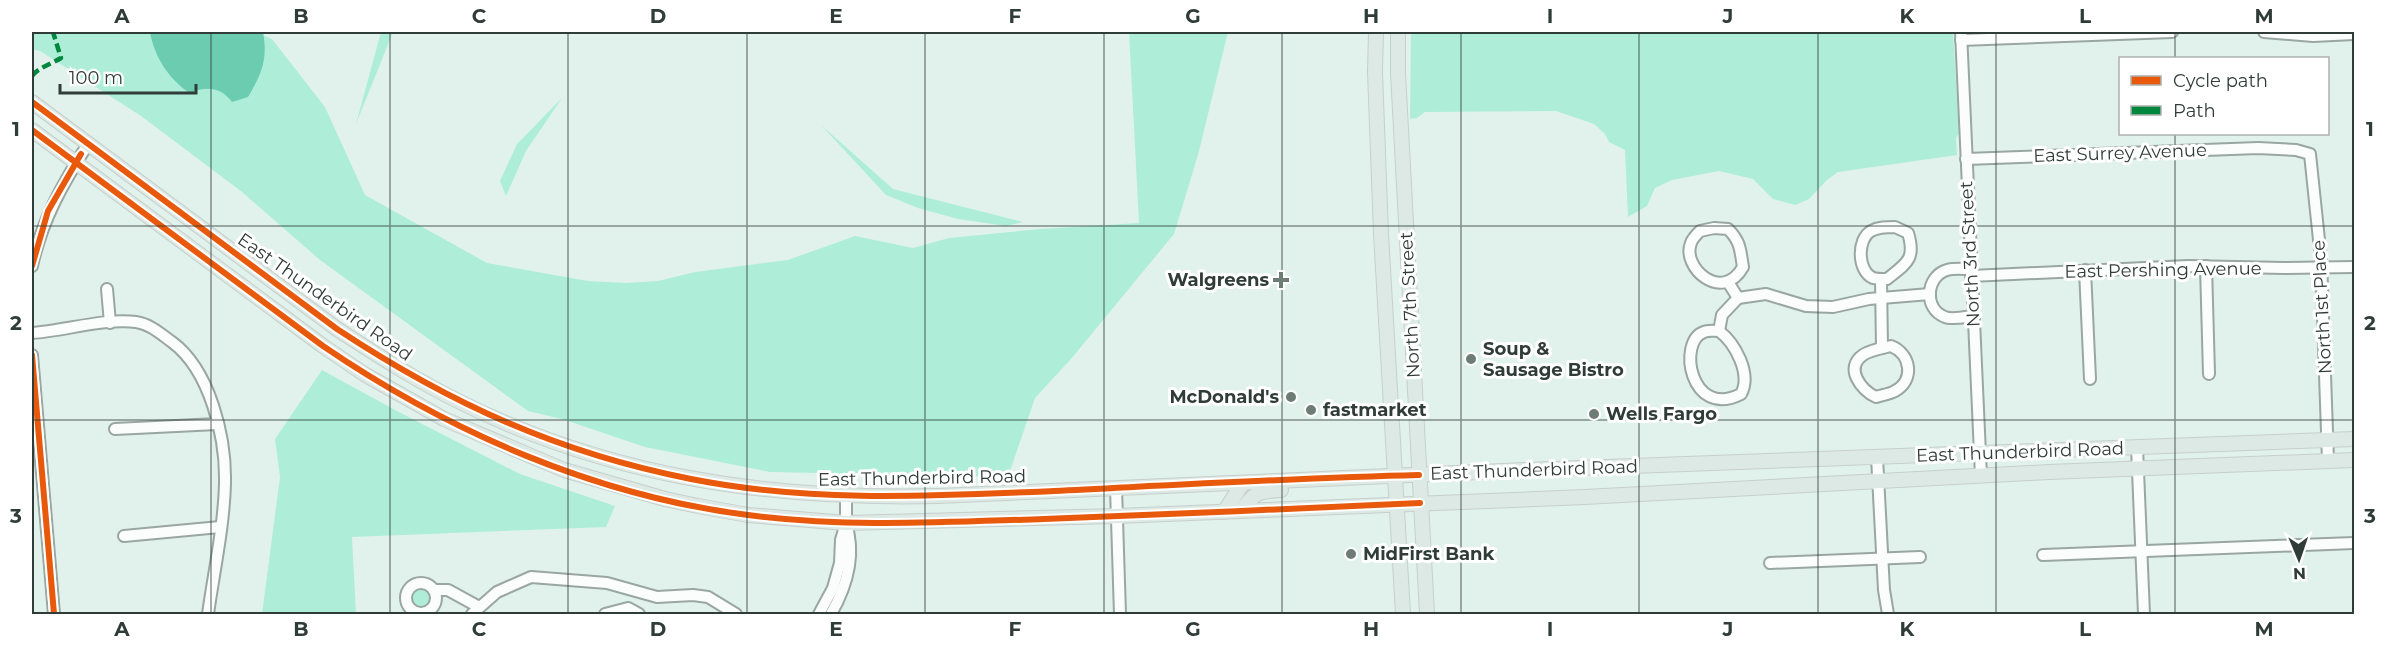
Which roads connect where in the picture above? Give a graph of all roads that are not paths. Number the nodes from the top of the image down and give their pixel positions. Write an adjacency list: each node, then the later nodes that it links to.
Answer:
1 (1376, 32): 46 (main road, North 7th Street)
2 (1398, 32): 45 (main road, North 7th Street)
3 (2172, 32): 6 (street)
4 (2264, 32): 5 (street)
5 (2290, 33): 7 (street)
6 (2071, 34): 8 (street)
7 (2355, 34)
8 (1961, 36): 13 (street, North 3rd Street)
9 (32, 102): 11 (main road, East Thunderbird Road)
10 (32, 130): 14 (main road, East Thunderbird Road)
11 (88, 144): 14 (street); 52 (main road, East Thunderbird Road)
12 (2310, 154): 13 (street, East Surrey Avenue); 18 (street, North 1st Place)
13 (1966, 159): 20 (street, North 3rd Street)
14 (76, 163): 15 (street); 58 (main road, East Thunderbird Road)
15 (32, 266)
16 (2206, 266): 18 (street, East Pershing Avenue); 19 (street, East Pershing Avenue); 33 (street)
17 (2355, 267): 18 (street, East Pershing Avenue)
18 (2322, 268): 38 (street, North 1st Place)
19 (2085, 270): 20 (street, East Pershing Avenue); 34 (street)
20 (1971, 272): 24 (street, East Pershing Avenue); 27 (street, North 3rd Street)
21 (1881, 279): 21 (street); 25 (street)
22 (1728, 282): 22 (street); 26 (street)
23 (107, 289): 28 (street)
24 (1930, 294): 25 (street); 27 (street)
25 (1880, 297): 26 (street); 31 (street)
26 (1738, 298): 29 (street)
27 (1973, 316): 40 (street, North 3rd Street)
28 (110, 323): 30 (street); 35 (street)
29 (1719, 331): 29 (street)
30 (32, 333)
31 (1882, 348): 31 (street)
32 (32, 355): 72 (street)
33 (2209, 374)
34 (2090, 379)
35 (217, 424): 36 (street); 59 (street)
36 (115, 429)
37 (2355, 439): 38 (main road, East Thunderbird Road)
38 (2328, 440): 39 (main road, East Thunderbird Road); 43 (street, North 1st Place)
39 (2138, 447): 40 (main road, East Thunderbird Road); 44 (street)
40 (1979, 452): 41 (main road, East Thunderbird Road); 47 (street, North 3rd Street)
41 (1877, 457): 45 (main road, East Thunderbird Road); 49 (street)
42 (2355, 460): 43 (main road, East Thunderbird Road)
43 (2328, 461): 44 (main road, East Thunderbird Road)
44 (2138, 468): 47 (main road, East Thunderbird Road); 62 (street)
45 (1419, 475): 46 (main road, East Thunderbird Road); 53 (main road, North 7th Street)
46 (1394, 476): 48 (main road, East Thunderbird Road); 54 (main road, North 7th Street)
47 (1981, 476): 49 (main road, East Thunderbird Road)
48 (1329, 478): 50 (main road, East Thunderbird Road); 55 (main road)
49 (1878, 481): 53 (main road, East Thunderbird Road); 65 (street)
50 (1243, 483): 51 (main road, East Thunderbird Road); 56 (main road)
51 (1116, 488): 52 (main road, East Thunderbird Road); 57 (street)
52 (846, 497): 58 (street)
53 (1420, 503): 54 (main road, East Thunderbird Road); 79 (main road, North 7th Street)
54 (1396, 504): 55 (main road, East Thunderbird Road); 78 (main road, North 7th Street)
55 (1240, 511): 56 (main road, East Thunderbird Road)
56 (1224, 512): 57 (main road, East Thunderbird Road)
57 (1117, 516): 58 (main road, East Thunderbird Road); 77 (street)
58 (846, 523): 71 (street)
59 (220, 527): 60 (street); 73 (street)
60 (124, 536)
61 (2355, 543): 62 (street)
62 (2142, 551): 63 (street); 81 (street)
63 (2043, 555)
64 (1920, 557): 65 (street)
65 (1882, 558): 66 (street); 80 (street)
66 (1770, 563)
67 (434, 590): 70 (street)
68 (633, 591): 69 (street); 70 (street); 76 (street)
69 (628, 609): 74 (street); 75 (street)
70 (475, 611)
71 (825, 612)
72 (54, 615)
73 (208, 615)
74 (605, 615)
75 (639, 615)
76 (736, 615)
77 (1120, 615)
78 (1403, 615)
79 (1427, 615)
80 (1888, 615)
81 (2144, 615)

